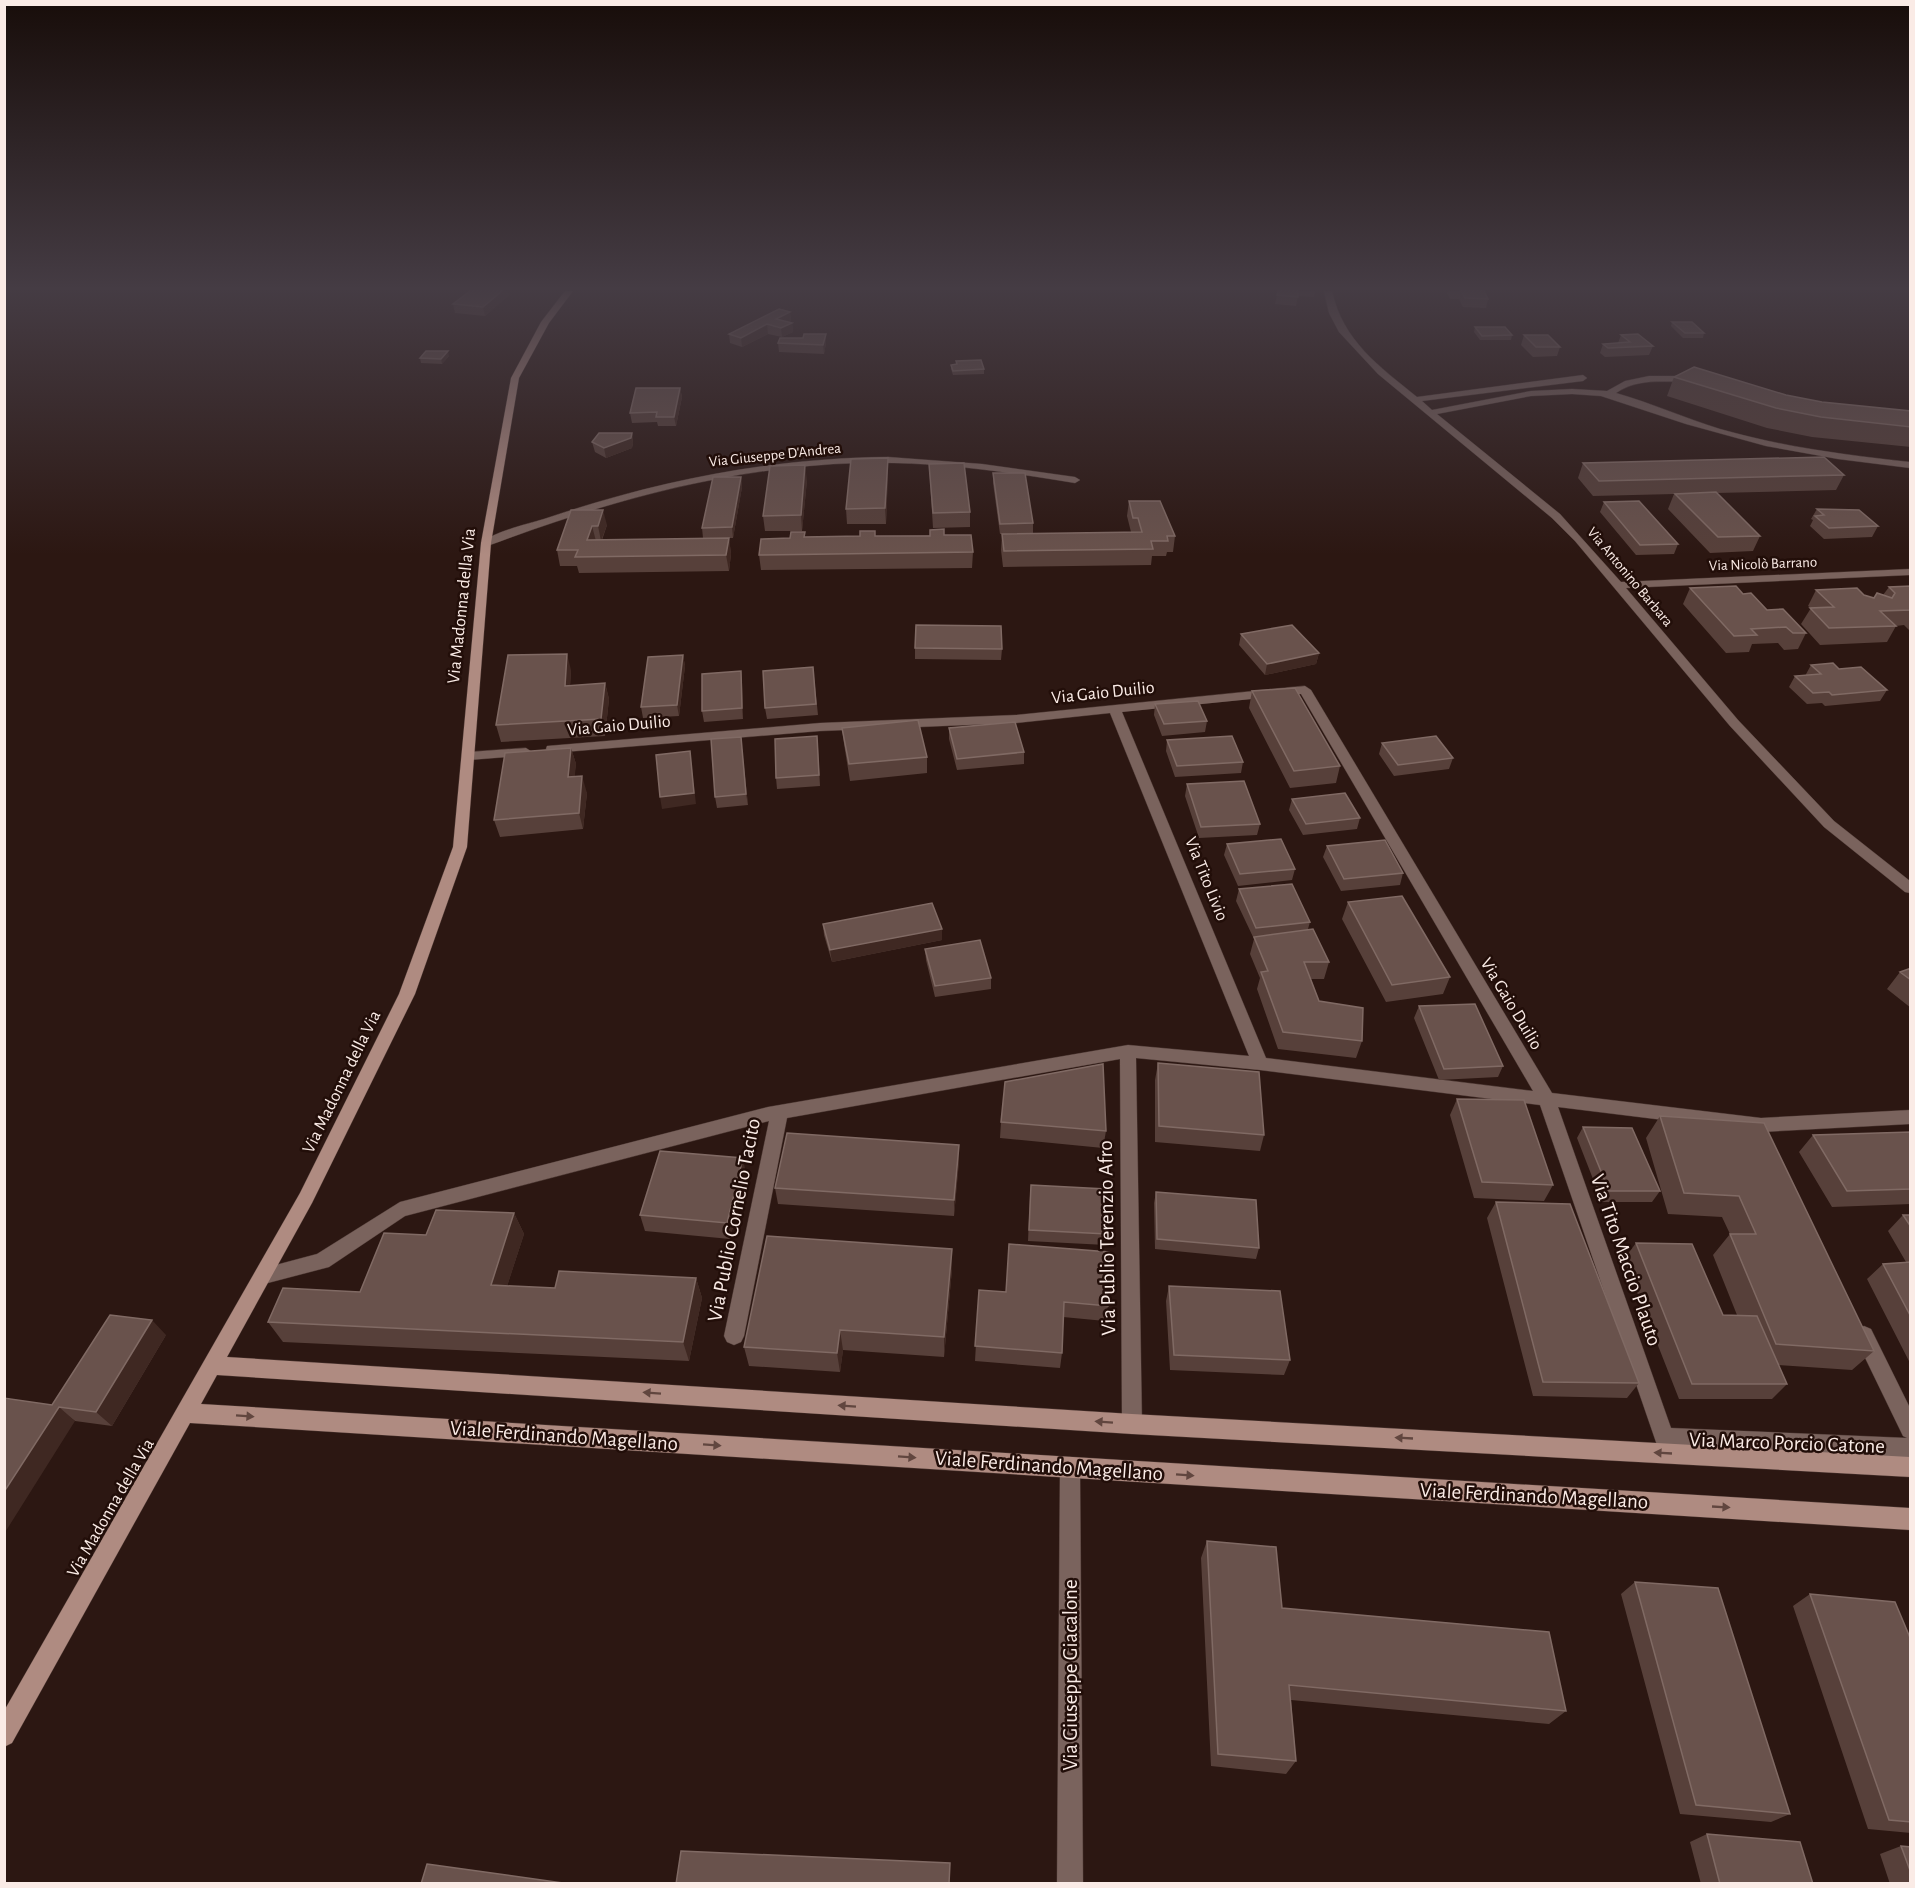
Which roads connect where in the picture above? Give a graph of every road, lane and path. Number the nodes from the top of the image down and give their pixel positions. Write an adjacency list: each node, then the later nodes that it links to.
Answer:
1 (517, 379): 12 (street, Via Madonna della Via)
2 (1390, 379): 8 (street, Via Antonino Barbara)
3 (1574, 379): 8 (street)
4 (1645, 379): 7 (street)
5 (1692, 379): 6 (street)
6 (1705, 381)
7 (1609, 394): 9 (street); 10 (street)
8 (1413, 400): 9 (street, Via Antonino Barbara)
9 (1430, 413): 14 (street, Via Antonino Barbara)
10 (1911, 465)
11 (1075, 480): 12 (street, Via Giuseppe D'Andrea)
12 (486, 543): 16 (street, Via Madonna della Via)
13 (1911, 572): 14 (street, Via Nicolò Barrano)
14 (1617, 585): 17 (street, Via Antonino Barbara)
15 (1115, 710): 16 (street, Via Gaio Duilio); 19 (street, Via Tito Livio); 20 (street, Via Gaio Duilio)
16 (469, 756): 25 (street, Via Madonna della Via)
17 (1911, 888)
18 (1128, 1051): 19 (street); 21 (street); 30 (street, Via Publio Terenzio Afro)
19 (1260, 1064): 20 (street)
20 (1546, 1098): 23 (street); 32 (street, Via Tito Maccio Plauto)
21 (779, 1113): 25 (street); 27 (street, Via Publio Cornelio Tacito)
22 (1909, 1119): 23 (street)
23 (1761, 1125): 24 (street)
24 (1772, 1146)
25 (264, 1276): 28 (street, Via Madonna della Via)
26 (1854, 1314): 31 (street)
27 (734, 1336)
28 (213, 1365): 29 (street, Via Madonna della Via); 30 (street, one-way to 28)
29 (187, 1413): 34 (street, Viale Ferdinando Magellano, one-way to 34); 37 (street, Via Madonna della Via)
30 (1131, 1424): 35 (street, one-way to 30)
31 (1911, 1429)
32 (1664, 1438): 33 (street, Via Marco Porcio Catone)
33 (1911, 1448)
34 (1070, 1467): 36 (street, Viale Ferdinando Magellano, one-way to 36); 38 (street, Via Giuseppe Giacalone)
35 (1911, 1467)
36 (1911, 1519)
37 (4, 1735)
38 (1070, 1884)

